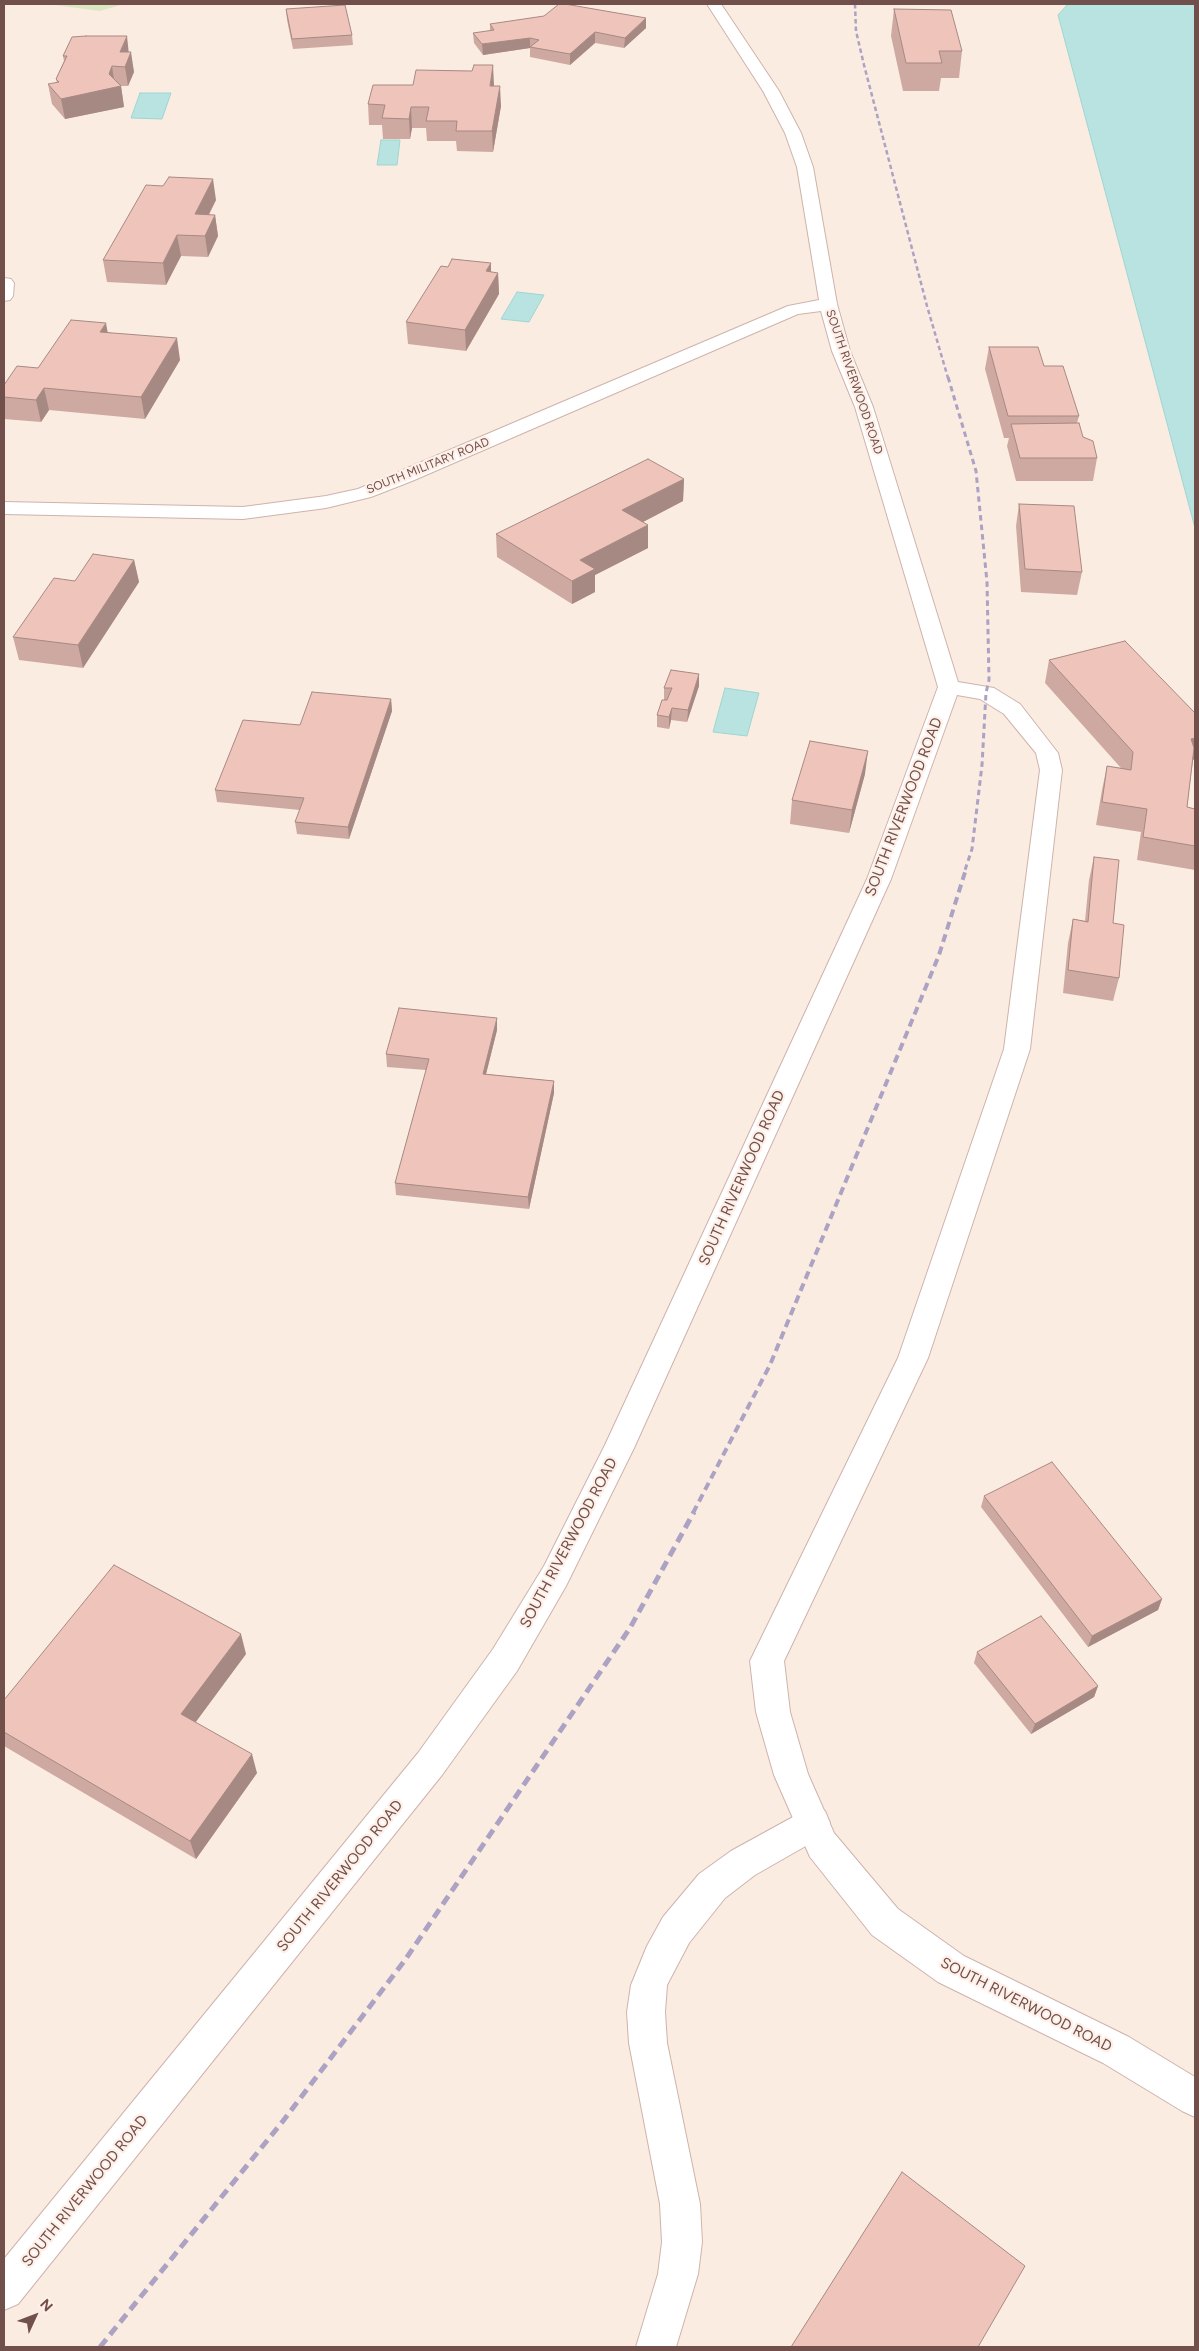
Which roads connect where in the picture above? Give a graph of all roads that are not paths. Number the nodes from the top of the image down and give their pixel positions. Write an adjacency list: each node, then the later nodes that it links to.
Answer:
1 (714, 4): 2 (street, SOUTH RIVERWOOD ROAD)
2 (828, 304): 3 (street, SOUTH MILITARY ROAD); 4 (street, SOUTH RIVERWOOD ROAD)
3 (4, 508)
4 (949, 687): 5 (street, SOUTH RIVERWOOD ROAD); 7 (street, SOUTH RIVERWOOD ROAD)
5 (813, 1823): 6 (street, SOUTH RIVERWOOD ROAD); 8 (street)
6 (1195, 2098)
7 (4, 2290)
8 (656, 2347)

